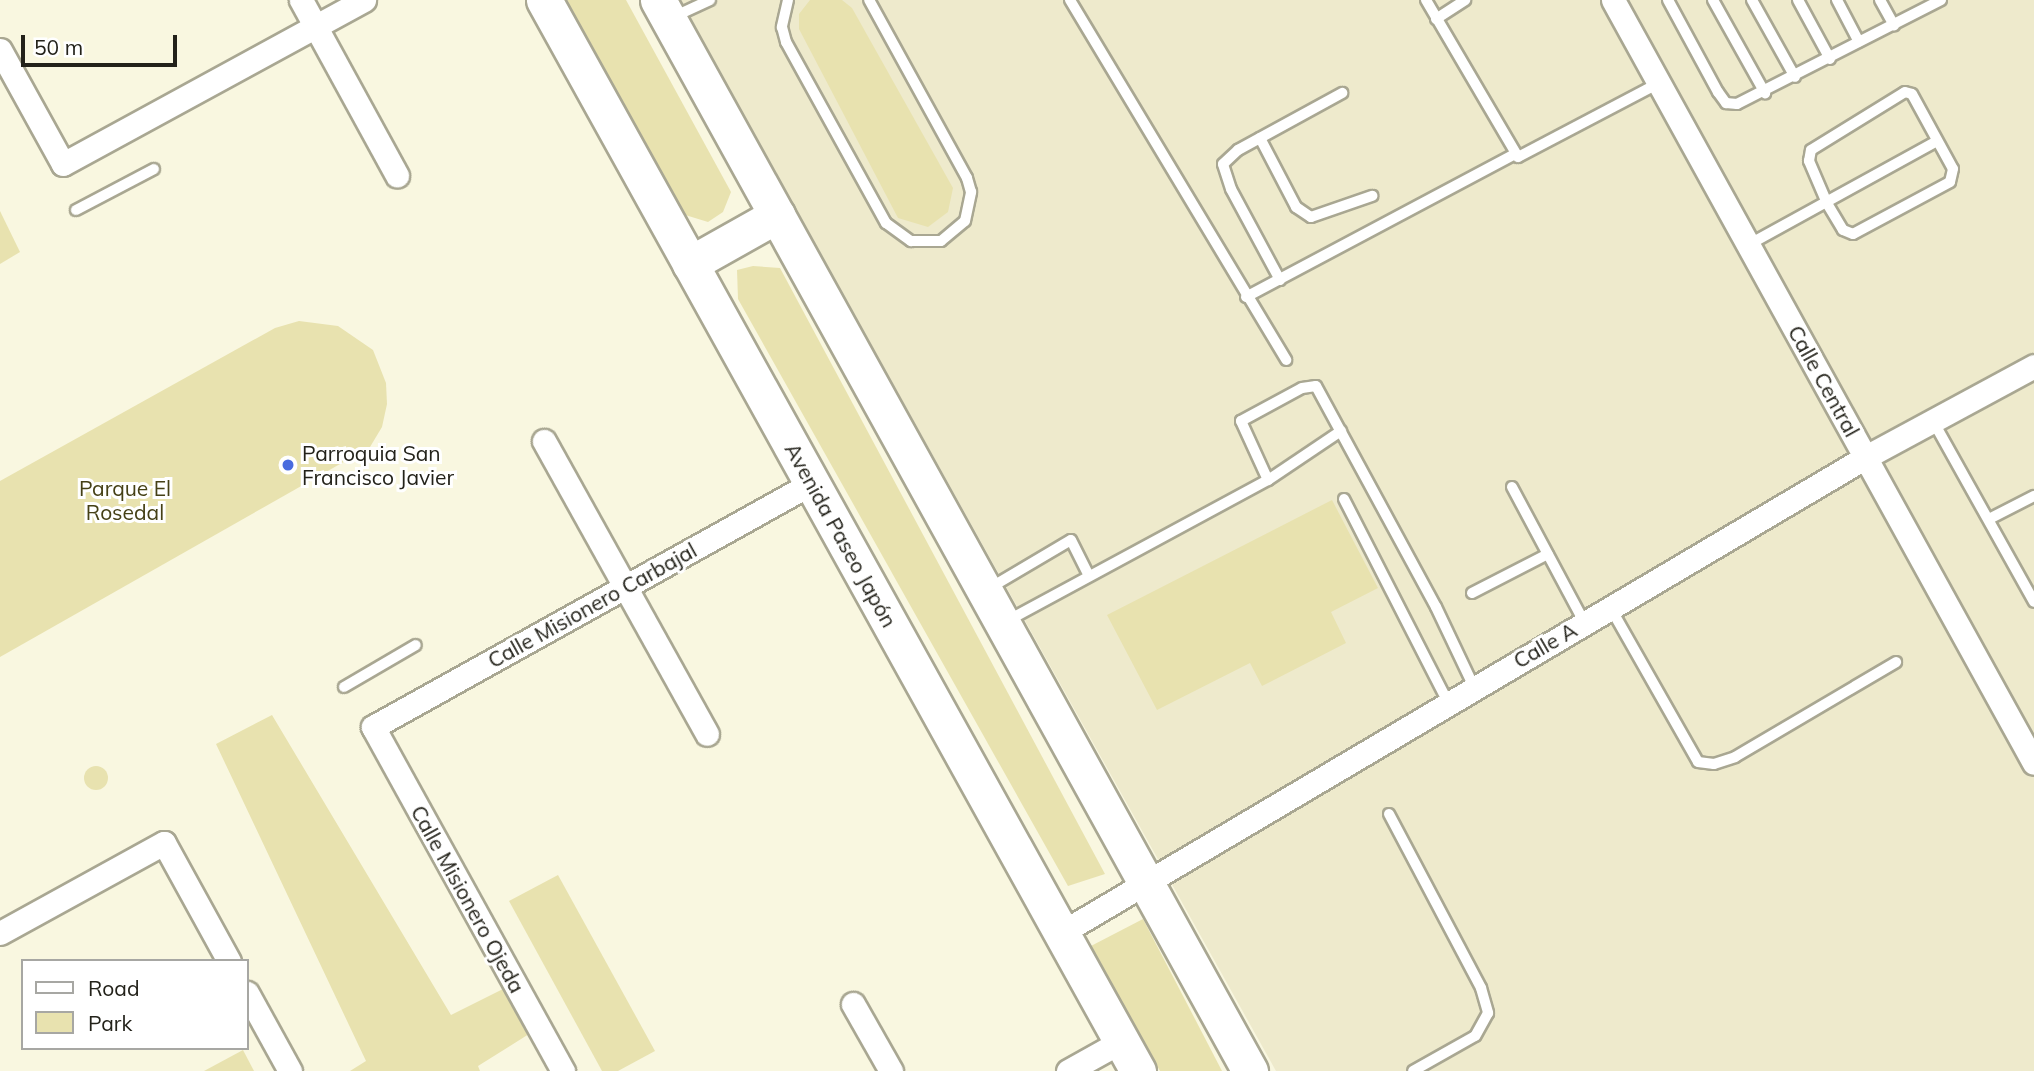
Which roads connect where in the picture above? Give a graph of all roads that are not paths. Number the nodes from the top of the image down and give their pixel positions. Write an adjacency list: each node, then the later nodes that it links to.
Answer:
1 (301, 0): 22 (street)
2 (364, 0): 22 (street)
3 (544, 0): 40 (main road, Avenida Paseo Japón)
4 (710, 0): 19 (lane)
5 (788, 0): 6 (lane)
6 (869, 0)
7 (1070, 0): 42 (lane)
8 (1426, 0): 20 (lane)
9 (1465, 0): 20 (lane)
10 (1613, 0): 27 (street, Calle Central)
11 (1668, 0): 29 (lane)
12 (1713, 0): 29 (lane)
13 (1752, 0): 26 (lane)
14 (1798, 0): 25 (lane)
15 (1837, 0): 23 (lane)
16 (1880, 0): 21 (lane)
17 (1941, 0): 18 (lane)
18 (1927, 3): 21 (lane)
19 (663, 10): 38 (main road)
20 (1436, 19): 32 (lane)
21 (1894, 25): 23 (lane)
22 (315, 26): 24 (street); 34 (street)
23 (1859, 42): 25 (lane)
24 (0, 50)
25 (1830, 59): 26 (lane)
26 (1795, 77): 29 (lane)
27 (1659, 83): 32 (lane); 39 (street, Calle Central)
28 (1342, 93): 30 (lane)
29 (1765, 93)
30 (1260, 138): 35 (lane); 41 (lane)
31 (1937, 141): 36 (lane); 36 (lane); 36 (lane)
32 (1513, 155): 41 (lane)
33 (154, 169): 37 (lane)
34 (397, 175)
35 (1372, 196)
36 (1827, 203): 39 (lane)
37 (76, 210)
38 (777, 215): 40 (main road); 58 (main road)
39 (1748, 245): 48 (street, Calle Central)
40 (690, 264): 50 (main road, Avenida Paseo Japón)
41 (1280, 281): 42 (lane)
42 (1246, 297): 43 (lane)
43 (1286, 360)
44 (2034, 366): 45 (street, Calle A)
45 (1933, 421): 48 (street, Calle A); 54 (lane)
46 (1341, 431): 49 (lane); 49 (lane); 67 (lane)
47 (544, 441): 57 (street)
48 (1866, 457): 61 (street, Calle A); 71 (street, Calle Central)
49 (1268, 480): 56 (lane)
50 (812, 483): 57 (street, Calle Misionero Carbajal); 75 (main road, Avenida Paseo Japón)
51 (1512, 487): 55 (lane)
52 (2034, 496): 54 (lane)
53 (1344, 499): 68 (lane)
54 (1989, 519): 60 (lane)
55 (1548, 554): 59 (lane); 62 (lane)
56 (1089, 576): 58 (lane); 63 (lane)
57 (625, 586): 69 (street, Calle Misionero Carbajal); 70 (street)
58 (984, 591): 63 (main road)
59 (1472, 593)
60 (2034, 601)
61 (1610, 607): 62 (street, Calle A); 65 (lane)
62 (1584, 622): 67 (street, Calle A)
63 (1002, 623): 73 (main road)
64 (416, 645): 66 (lane)
65 (1896, 662)
66 (344, 687)
67 (1474, 687): 68 (street, Calle A)
68 (1448, 702): 73 (street, Calle A)
69 (373, 727): 81 (street, Calle Misionero Ojeda)
70 (707, 734)
71 (2034, 763)
72 (1389, 814): 85 (lane)
73 (1144, 880): 75 (street, Calle A); 84 (main road)
74 (0, 933): 76 (street)
75 (1061, 933): 79 (main road, Avenida Paseo Japón)
76 (228, 959)
77 (248, 995): 80 (street)
78 (853, 1004): 82 (street)
79 (1130, 1056): 83 (street)
80 (290, 1071)
81 (563, 1071)
82 (891, 1071)
83 (1068, 1071)
84 (1250, 1071)
85 (1413, 1071)

